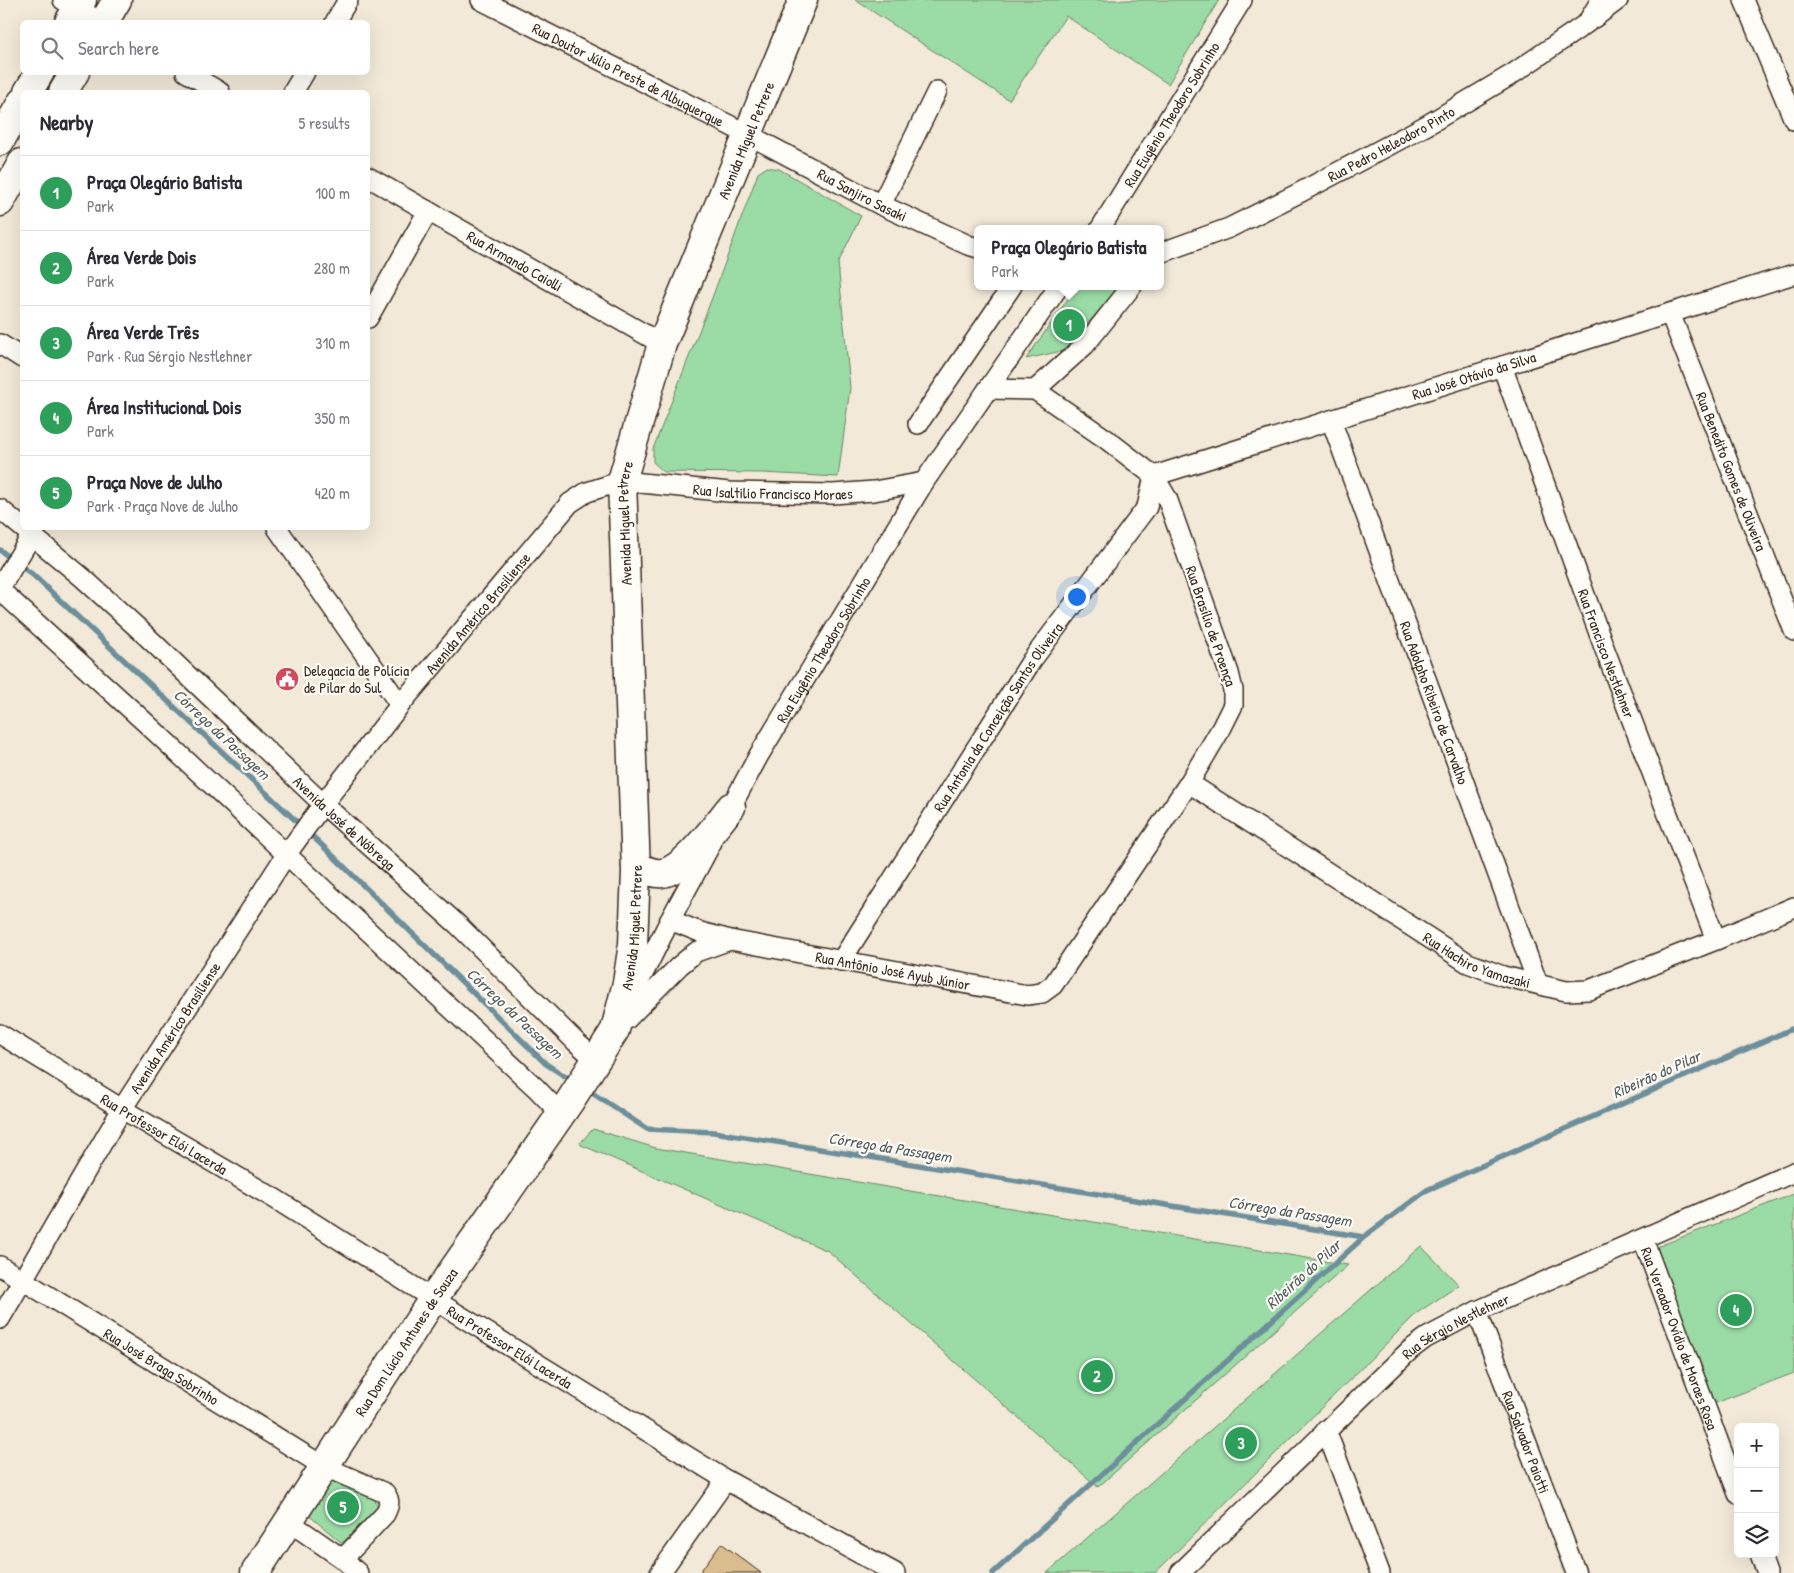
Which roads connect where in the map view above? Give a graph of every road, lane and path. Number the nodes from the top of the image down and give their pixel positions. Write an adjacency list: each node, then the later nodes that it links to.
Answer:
1 (117, 0): 11 (main road)
2 (348, 0): 12 (street)
3 (481, 0): 25 (street, Rua Doutor Júlio Preste de Albuquerque)
4 (803, 0): 25 (main road, Avenida Miguel Petrere)
5 (1242, 0): 32 (street, Rua Eugênio Theodoro Sobrinho)
6 (1601, 0): 13 (street, Rua Pedro Heleodoro Pinto)
7 (1618, 0): 13 (street)
8 (1744, 0): 24 (street)
9 (73, 8): 10 (street)
10 (98, 20)
11 (103, 20)
12 (336, 20)
13 (1587, 23): 34 (street, Rua Pedro Heleodoro Pinto)
14 (38, 75): 18 (main road)
15 (73, 75): 19 (main road)
16 (191, 75): 20 (street)
17 (303, 75): 21 (street)
18 (29, 90)
19 (65, 90)
20 (217, 90)
21 (294, 90)
22 (937, 91): 30 (street)
23 (20, 106): 26 (main road)
24 (1794, 120)
25 (749, 135): 30 (street, Rua Sanjiro Sasaki); 42 (main road, Avenida Miguel Petrere)
26 (0, 141)
27 (20, 167): 29 (main road)
28 (370, 178): 31 (street, Rua Armando Caiolli)
29 (0, 202)
30 (881, 206): 33 (street, Rua Sanjiro Sasaki)
31 (428, 211): 40 (street); 42 (street, Rua Armando Caiolli)
32 (1102, 225)
33 (974, 247)
34 (1164, 252)
35 (1794, 274): 39 (street, Rua José Otávio da Silva)
36 (1009, 290): 48 (street)
37 (1056, 290): 45 (street, Rua Eugênio Theodoro Sobrinho)
38 (1129, 290): 46 (street)
39 (1670, 313): 44 (street, Rua José Otávio da Silva); 57 (street, Rua Benedito Gomes de Oliveira)
40 (370, 314)
41 (0, 344): 43 (street)
42 (662, 344): 50 (main road, Avenida Miguel Petrere)
43 (20, 357)
44 (1502, 366): 47 (street, Rua José Otávio da Silva); 67 (street, Rua Francisco Nestlehner)
45 (988, 389): 46 (street); 51 (street, Rua Eugênio Theodoro Sobrinho)
46 (1036, 390): 49 (street, Rua Brasílio de Proença)
47 (1331, 420): 49 (street, Rua José Otávio da Silva); 69 (street, Rua Adolpho Ribeiro de Carvalho)
48 (918, 424)
49 (1154, 476): 59 (street, Rua Brasílio de Proença); 68 (street, Rua Antonia da Conceição Santos Oliveira)
50 (622, 481): 51 (street, Rua Isaltilio Francisco Moraes); 58 (street, Avenida Américo Brasiliense); 63 (main road, Avenida Miguel Petrere)
51 (924, 482): 60 (street, Rua Eugênio Theodoro Sobrinho)
52 (0, 509): 53 (street, Avenida José de Nóbrega)
53 (20, 527)
54 (278, 530): 58 (street)
55 (31, 537): 56 (street); 61 (street, Avenida José de Nóbrega)
56 (2, 585): 62 (street)
57 (1794, 631)
58 (400, 705): 61 (street, Avenida Américo Brasiliense)
59 (1189, 783): 69 (street, Rua Hachiro Yamazaki); 70 (street, Rua Brasílio de Proença)
60 (732, 806): 63 (main road); 65 (street, Rua Eugênio Theodoro Sobrinho)
61 (319, 810): 62 (street, Avenida Américo Brasiliense); 73 (street, Avenida José de Nóbrega)
62 (290, 848): 74 (street); 75 (street, Avenida Américo Brasiliense)
63 (636, 865): 71 (main road, Avenida Miguel Petrere)
64 (1794, 907): 67 (street, Rua Hachiro Yamazaki)
65 (670, 920): 66 (street, Rua Antônio José Ayub Júnior); 71 (street, Rua Eugênio Theodoro Sobrinho)
66 (730, 940): 68 (street, Rua Antônio José Ayub Júnior); 71 (street)
67 (1716, 940): 69 (street, Rua Hachiro Yamazaki)
68 (841, 961): 70 (street, Rua Antônio José Ayub Júnior)
69 (1538, 984)
70 (1053, 985)
71 (615, 1030): 73 (main road, Avenida Miguel Petrere)
72 (0, 1034): 75 (street, Rua Professor Elói Lacerda)
73 (593, 1065): 74 (main road, Rua Dom Lúcio Antunes de Souza)
74 (565, 1107): 80 (main road, Rua Dom Lúcio Antunes de Souza)
75 (122, 1109): 79 (street, Avenida Américo Brasiliense); 80 (street, Rua Professor Elói Lacerda)
76 (1794, 1172): 77 (street, Rua Sérgio Nestlehner)
77 (1643, 1239): 81 (street, Rua Sérgio Nestlehner); 86 (street, Rua Vereador Ovídio de Moraes Rosa)
78 (0, 1266): 79 (street, Rua José Braga Sobrinho)
79 (22, 1281): 82 (street, Avenida Américo Brasiliense); 84 (street, Rua José Braga Sobrinho)
80 (433, 1299): 84 (main road, Rua Dom Lúcio Antunes de Souza); 85 (street, Rua Professor Elói Lacerda)
81 (1477, 1311): 83 (street, Rua Sérgio Nestlehner); 96 (street, Rua Salvador Paiotti)
82 (0, 1319)
83 (1326, 1430): 90 (street, Rua Sérgio Nestlehner); 95 (street)
84 (324, 1466): 87 (main road, Rua Dom Lúcio Antunes de Souza); 89 (street, Rua José Braga Sobrinho)
85 (726, 1480): 93 (street); 94 (street, Rua Professor Elói Lacerda)
86 (1734, 1483)
87 (288, 1521): 89 (street); 91 (main road, Rua Dom Lúcio Antunes de Souza)
88 (1761, 1558): 97 (street)
89 (343, 1560): 92 (street)
90 (1184, 1571)
91 (255, 1573)
92 (358, 1573)
93 (660, 1573)
94 (895, 1573)
95 (1380, 1573)
96 (1576, 1573)
97 (1767, 1573)

